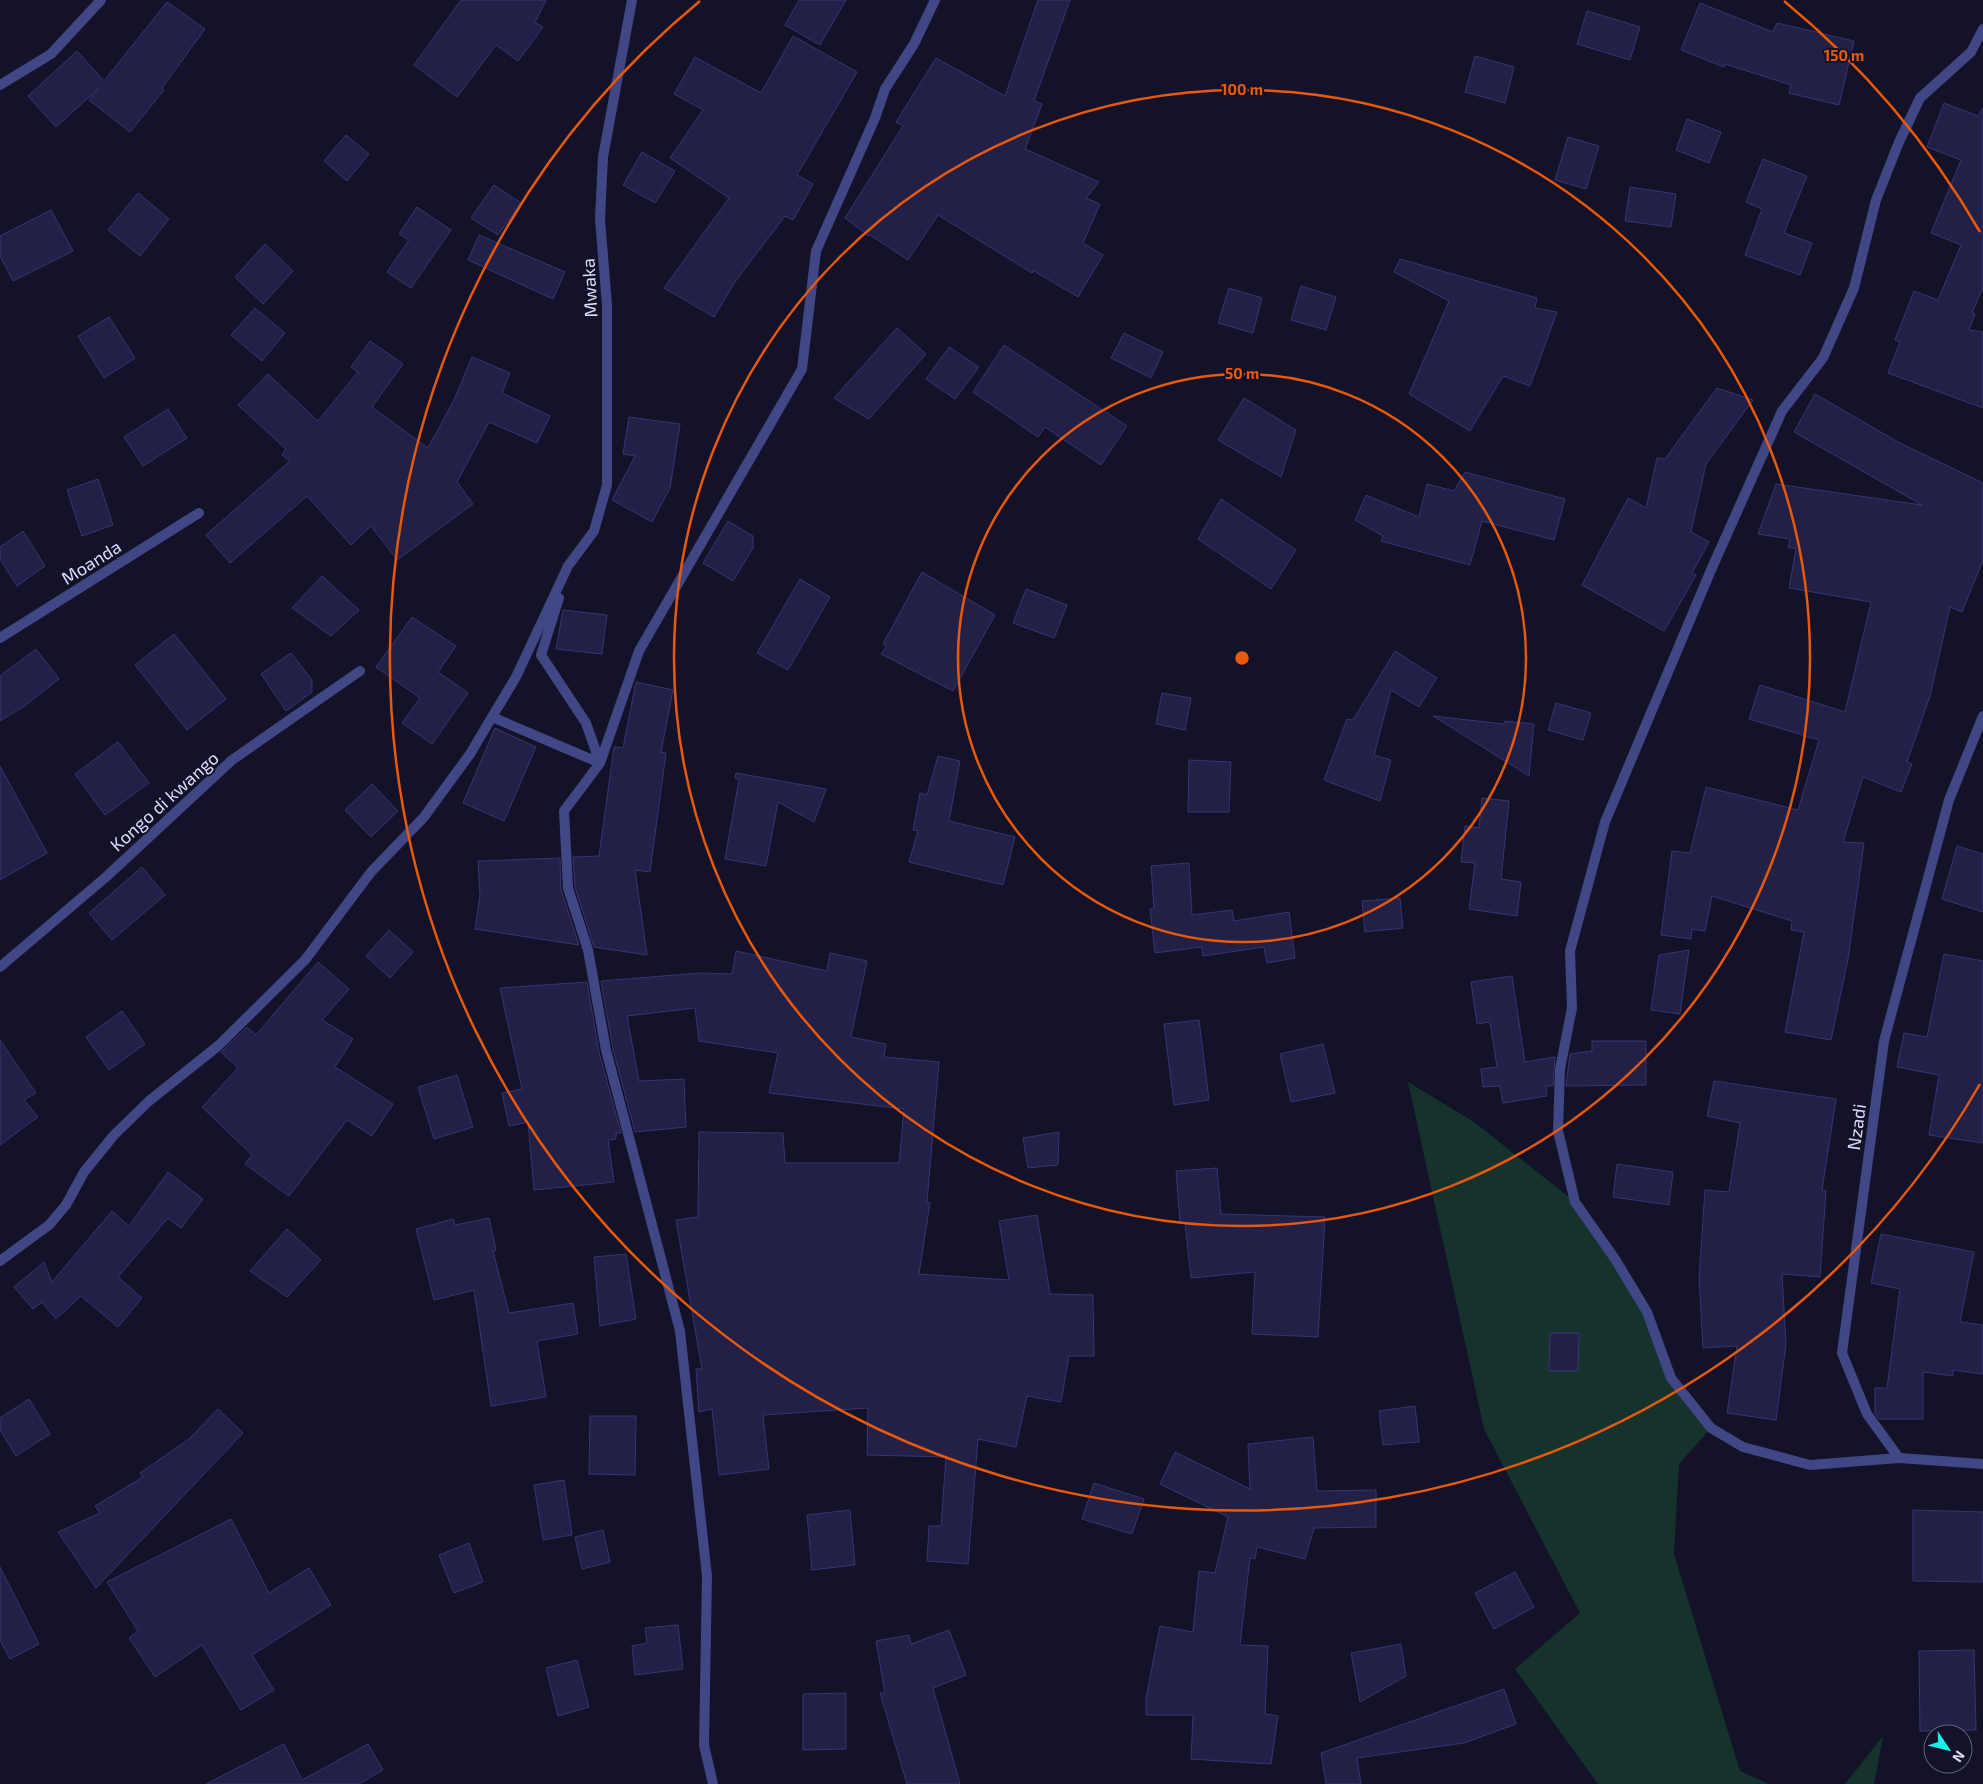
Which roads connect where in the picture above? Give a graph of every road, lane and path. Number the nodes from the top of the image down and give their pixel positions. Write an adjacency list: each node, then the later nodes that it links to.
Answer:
1 (101, 0): 5 (street)
2 (632, 0): 7 (street, Mwaka)
3 (935, 0): 12 (street)
4 (1983, 29): 15 (street)
5 (0, 85)
6 (199, 513): 8 (street, Moanda)
7 (568, 566): 11 (street); 12 (street)
8 (0, 638)
9 (360, 671): 13 (street, Kongo di kwango)
10 (1983, 716): 15 (street, Nzadi)
11 (492, 717): 12 (street); 14 (street)
12 (600, 763): 17 (street)
13 (0, 967)
14 (0, 1260)
15 (1900, 1458): 16 (street)
16 (1983, 1464)
17 (713, 1784)

